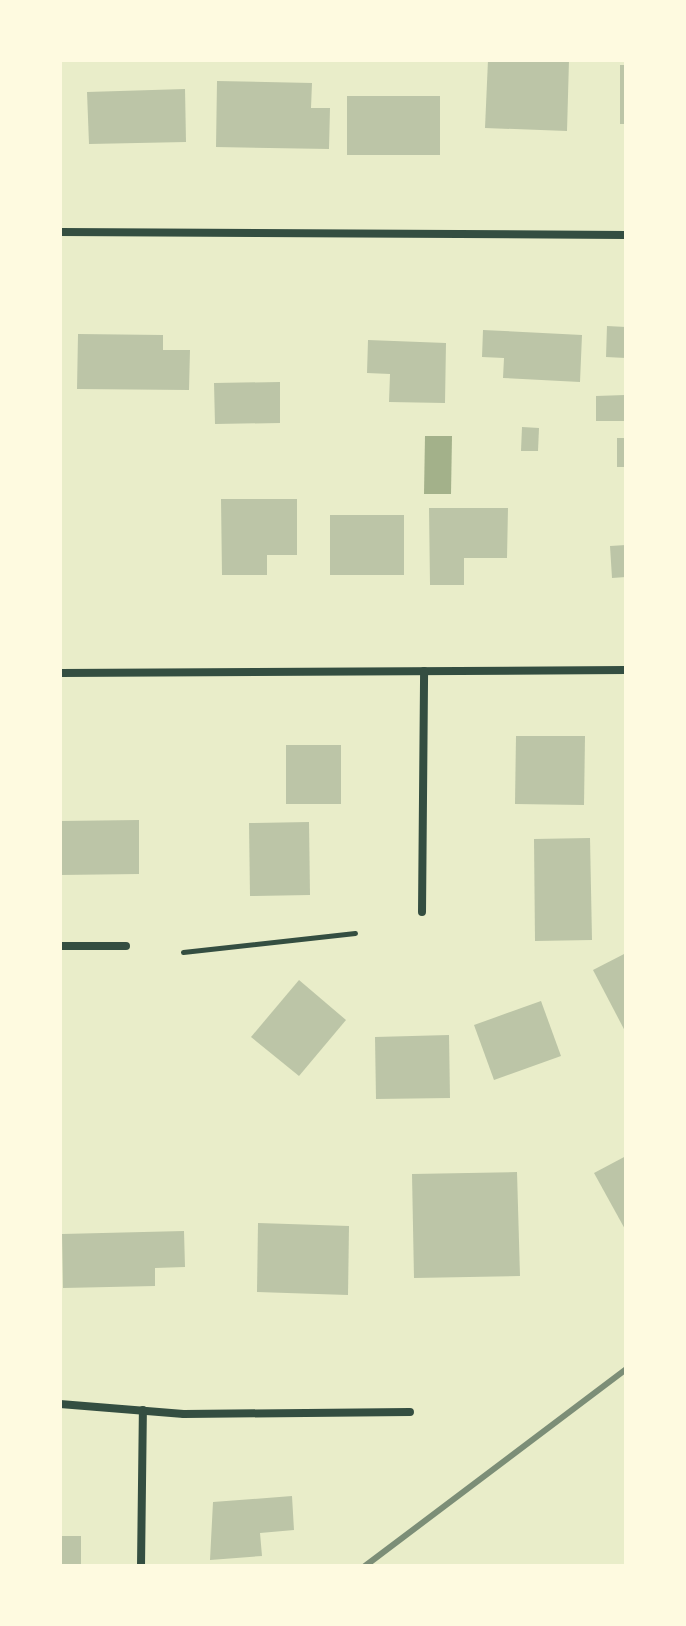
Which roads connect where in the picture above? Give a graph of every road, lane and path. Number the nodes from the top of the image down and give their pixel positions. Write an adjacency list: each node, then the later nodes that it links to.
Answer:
1 (60, 232): 2 (street)
2 (626, 235)
3 (626, 670): 4 (street)
4 (424, 671): 5 (street); 6 (street)
5 (60, 673)
6 (422, 912)
7 (355, 933): 10 (path)
8 (60, 946): 9 (street)
9 (126, 946)
10 (183, 952)
11 (60, 1404): 12 (street)
12 (143, 1410): 13 (street); 14 (street)
13 (410, 1412)
14 (141, 1566)

